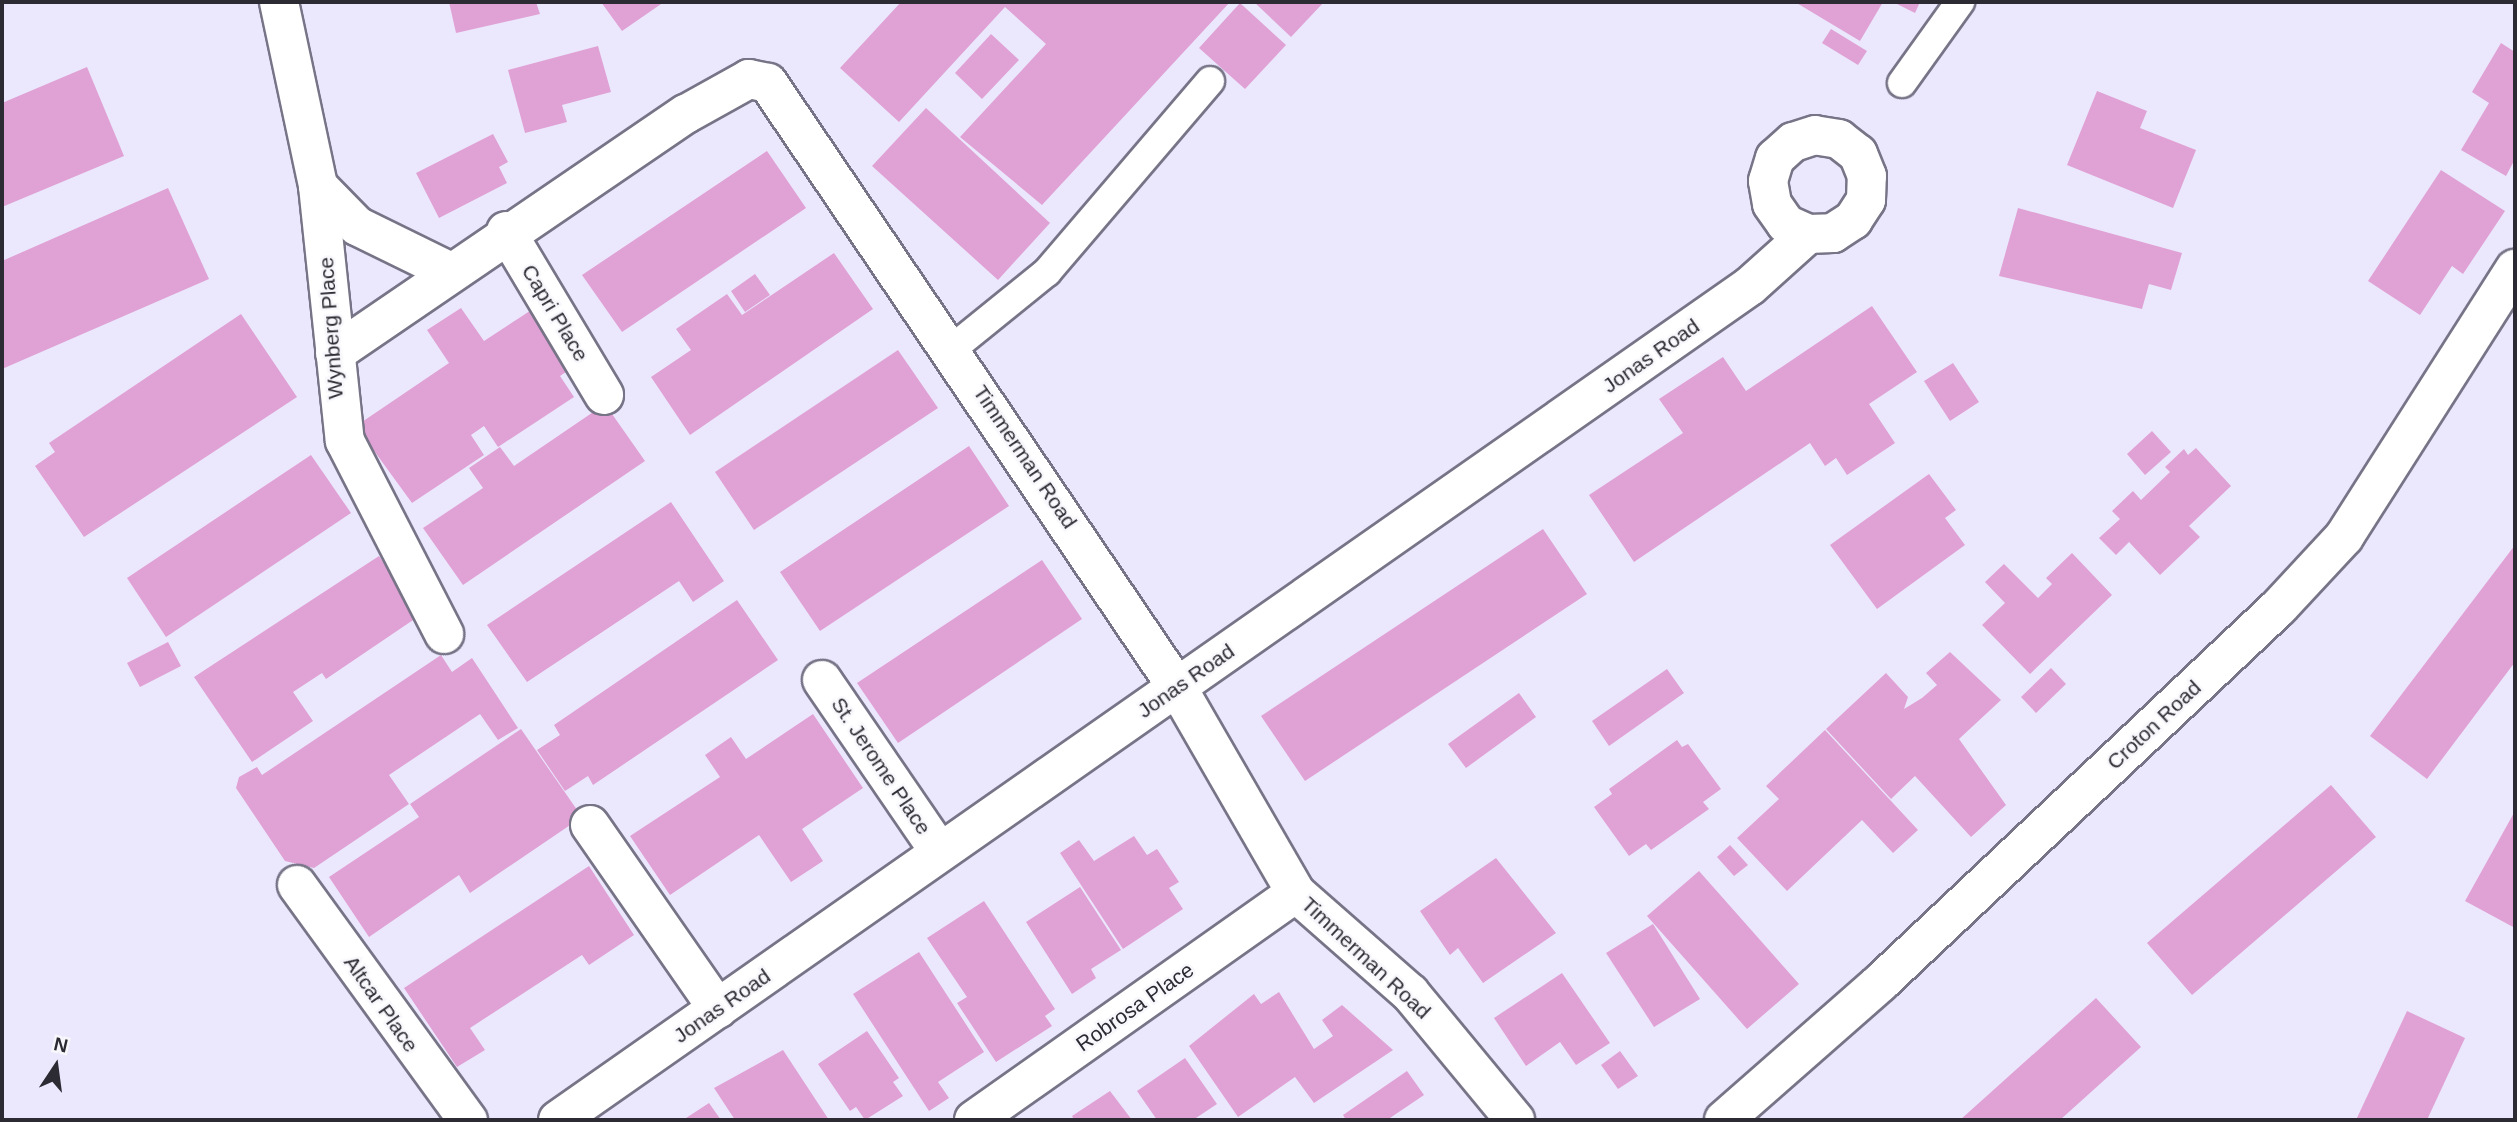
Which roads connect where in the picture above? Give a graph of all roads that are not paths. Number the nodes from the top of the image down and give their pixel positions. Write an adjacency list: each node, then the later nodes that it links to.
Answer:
1 (279, 2): 5 (street, Wynberg Place)
2 (1960, 2): 4 (lane)
3 (1210, 80): 10 (lane)
4 (1902, 83)
5 (318, 186): 9 (street); 11 (street, Wynberg Place)
6 (506, 232): 9 (street, Timmerman Road); 10 (street, Timmerman Road); 12 (street, Capri Place)
7 (1808, 234): 15 (street, Jonas Road)
8 (2515, 269): 25 (street, Croton Road)
9 (449, 271): 11 (street, Timmerman Road)
10 (953, 348): 15 (street, Timmerman Road)
11 (335, 354): 13 (street, Wynberg Place)
12 (604, 395)
13 (444, 634)
14 (822, 680): 17 (street, St. Jerome Place)
15 (1177, 687): 17 (street, Jonas Road); 19 (street, Timmerman Road)
16 (590, 825): 20 (street)
17 (939, 851): 20 (street, Jonas Road)
18 (297, 885): 21 (street, Altcar Place)
19 (1296, 893): 23 (street, Robrosa Place); 24 (street, Timmerman Road)
20 (718, 1009): 22 (street, Jonas Road)
21 (468, 1120)
22 (558, 1120)
23 (974, 1120)
24 (1515, 1120)
25 (1724, 1120)

